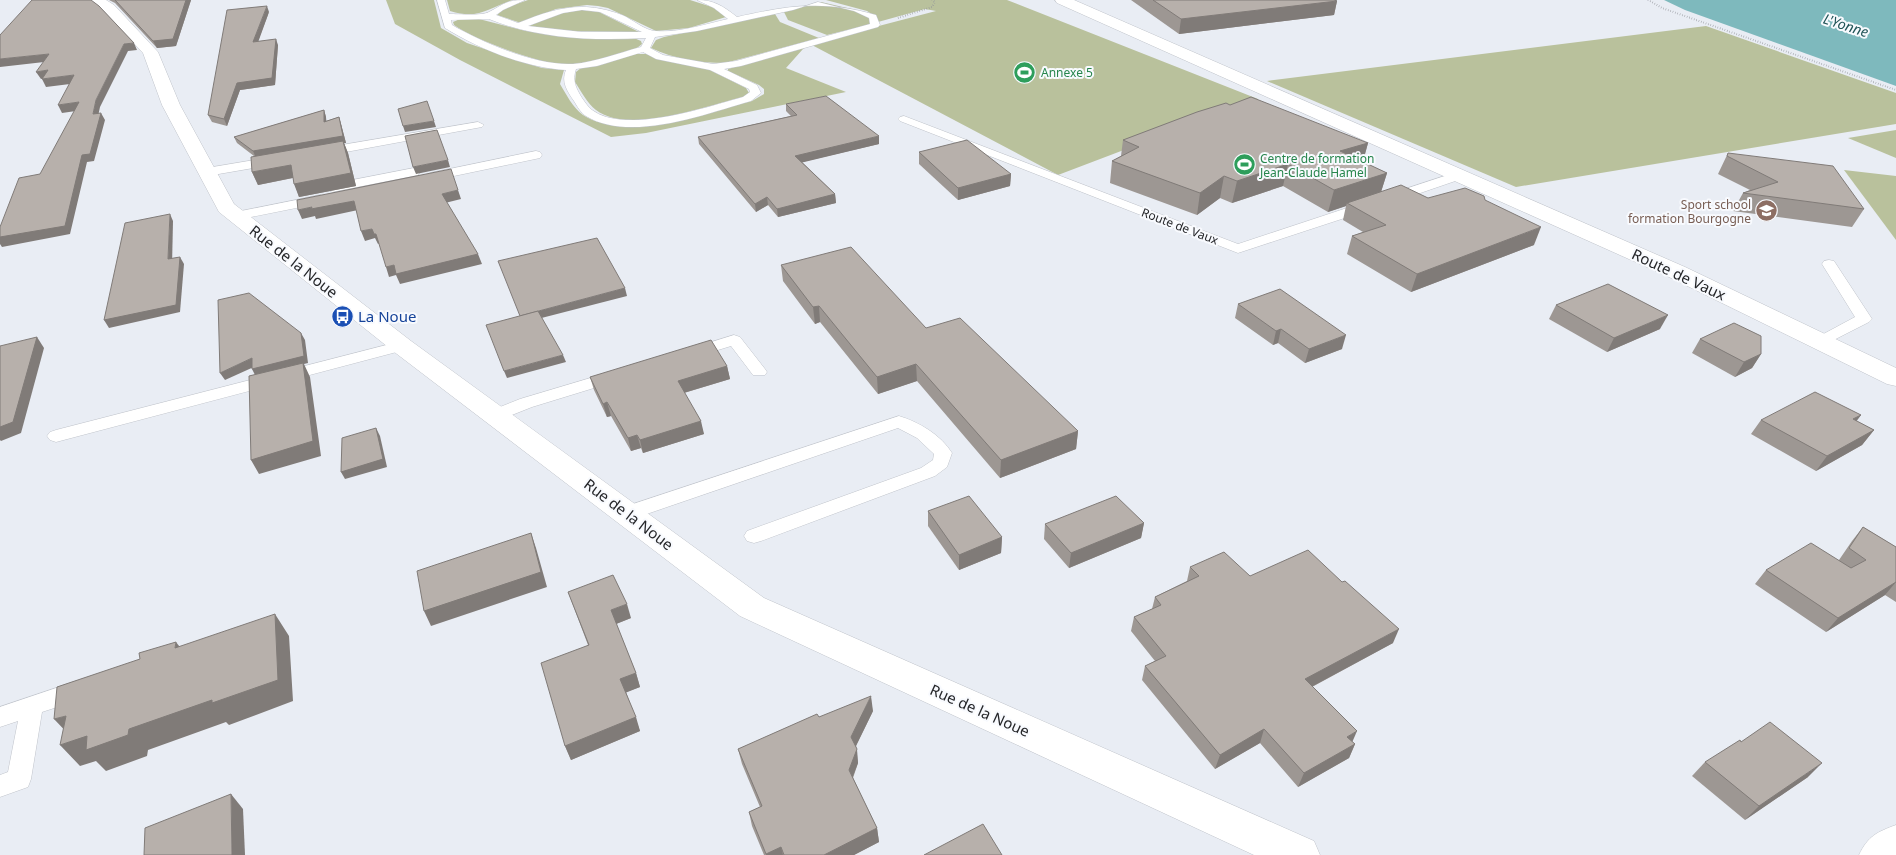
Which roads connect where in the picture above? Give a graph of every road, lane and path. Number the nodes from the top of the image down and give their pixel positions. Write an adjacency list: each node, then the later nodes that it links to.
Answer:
1 (96, 0): 24 (street, Rue de la Noue)
2 (441, 0): 10 (lane)
3 (521, 0): 9 (lane)
4 (701, 0): 11 (lane)
5 (817, 0): 11 (lane); 12 (lane)
6 (932, 0): 12 (path)
7 (1062, 0): 26 (street, Route de Vaux)
8 (1648, 0): 18 (path)
9 (490, 16): 10 (lane); 13 (lane)
10 (446, 17): 16 (lane)
11 (736, 20): 14 (lane)
12 (875, 25): 17 (lane)
13 (520, 26): 14 (lane); 14 (lane)
14 (652, 34): 15 (lane)
15 (644, 49): 16 (lane); 17 (lane)
16 (572, 67): 17 (lane)
17 (714, 67)
18 (1896, 90)
19 (904, 119): 26 (lane, Route de Vaux)
20 (478, 124): 21 (lane)
21 (314, 154)
22 (536, 155): 27 (lane)
23 (284, 159): 24 (lane)
24 (207, 172): 27 (street, Rue de la Noue)
25 (414, 172): 27 (lane)
26 (1460, 175): 29 (street, Route de Vaux)
27 (231, 212): 30 (street, Rue de la Noue)
28 (1829, 264): 29 (lane)
29 (1822, 342): 34 (street, Route de Vaux)
30 (402, 346): 35 (street, Rue de la Noue); 36 (lane)
31 (677, 357): 33 (lane)
32 (630, 371): 35 (lane)
33 (760, 372)
34 (1896, 378)
35 (496, 415): 37 (street, Rue de la Noue)
36 (56, 436)
37 (628, 513): 38 (lane); 44 (street, Rue de la Noue)
38 (754, 536)
39 (101, 683): 40 (lane)
40 (32, 706): 41 (lane); 42 (lane)
41 (0, 717)
42 (0, 786)
43 (1896, 844): 45 (street)
44 (1299, 855)
45 (1880, 855)

